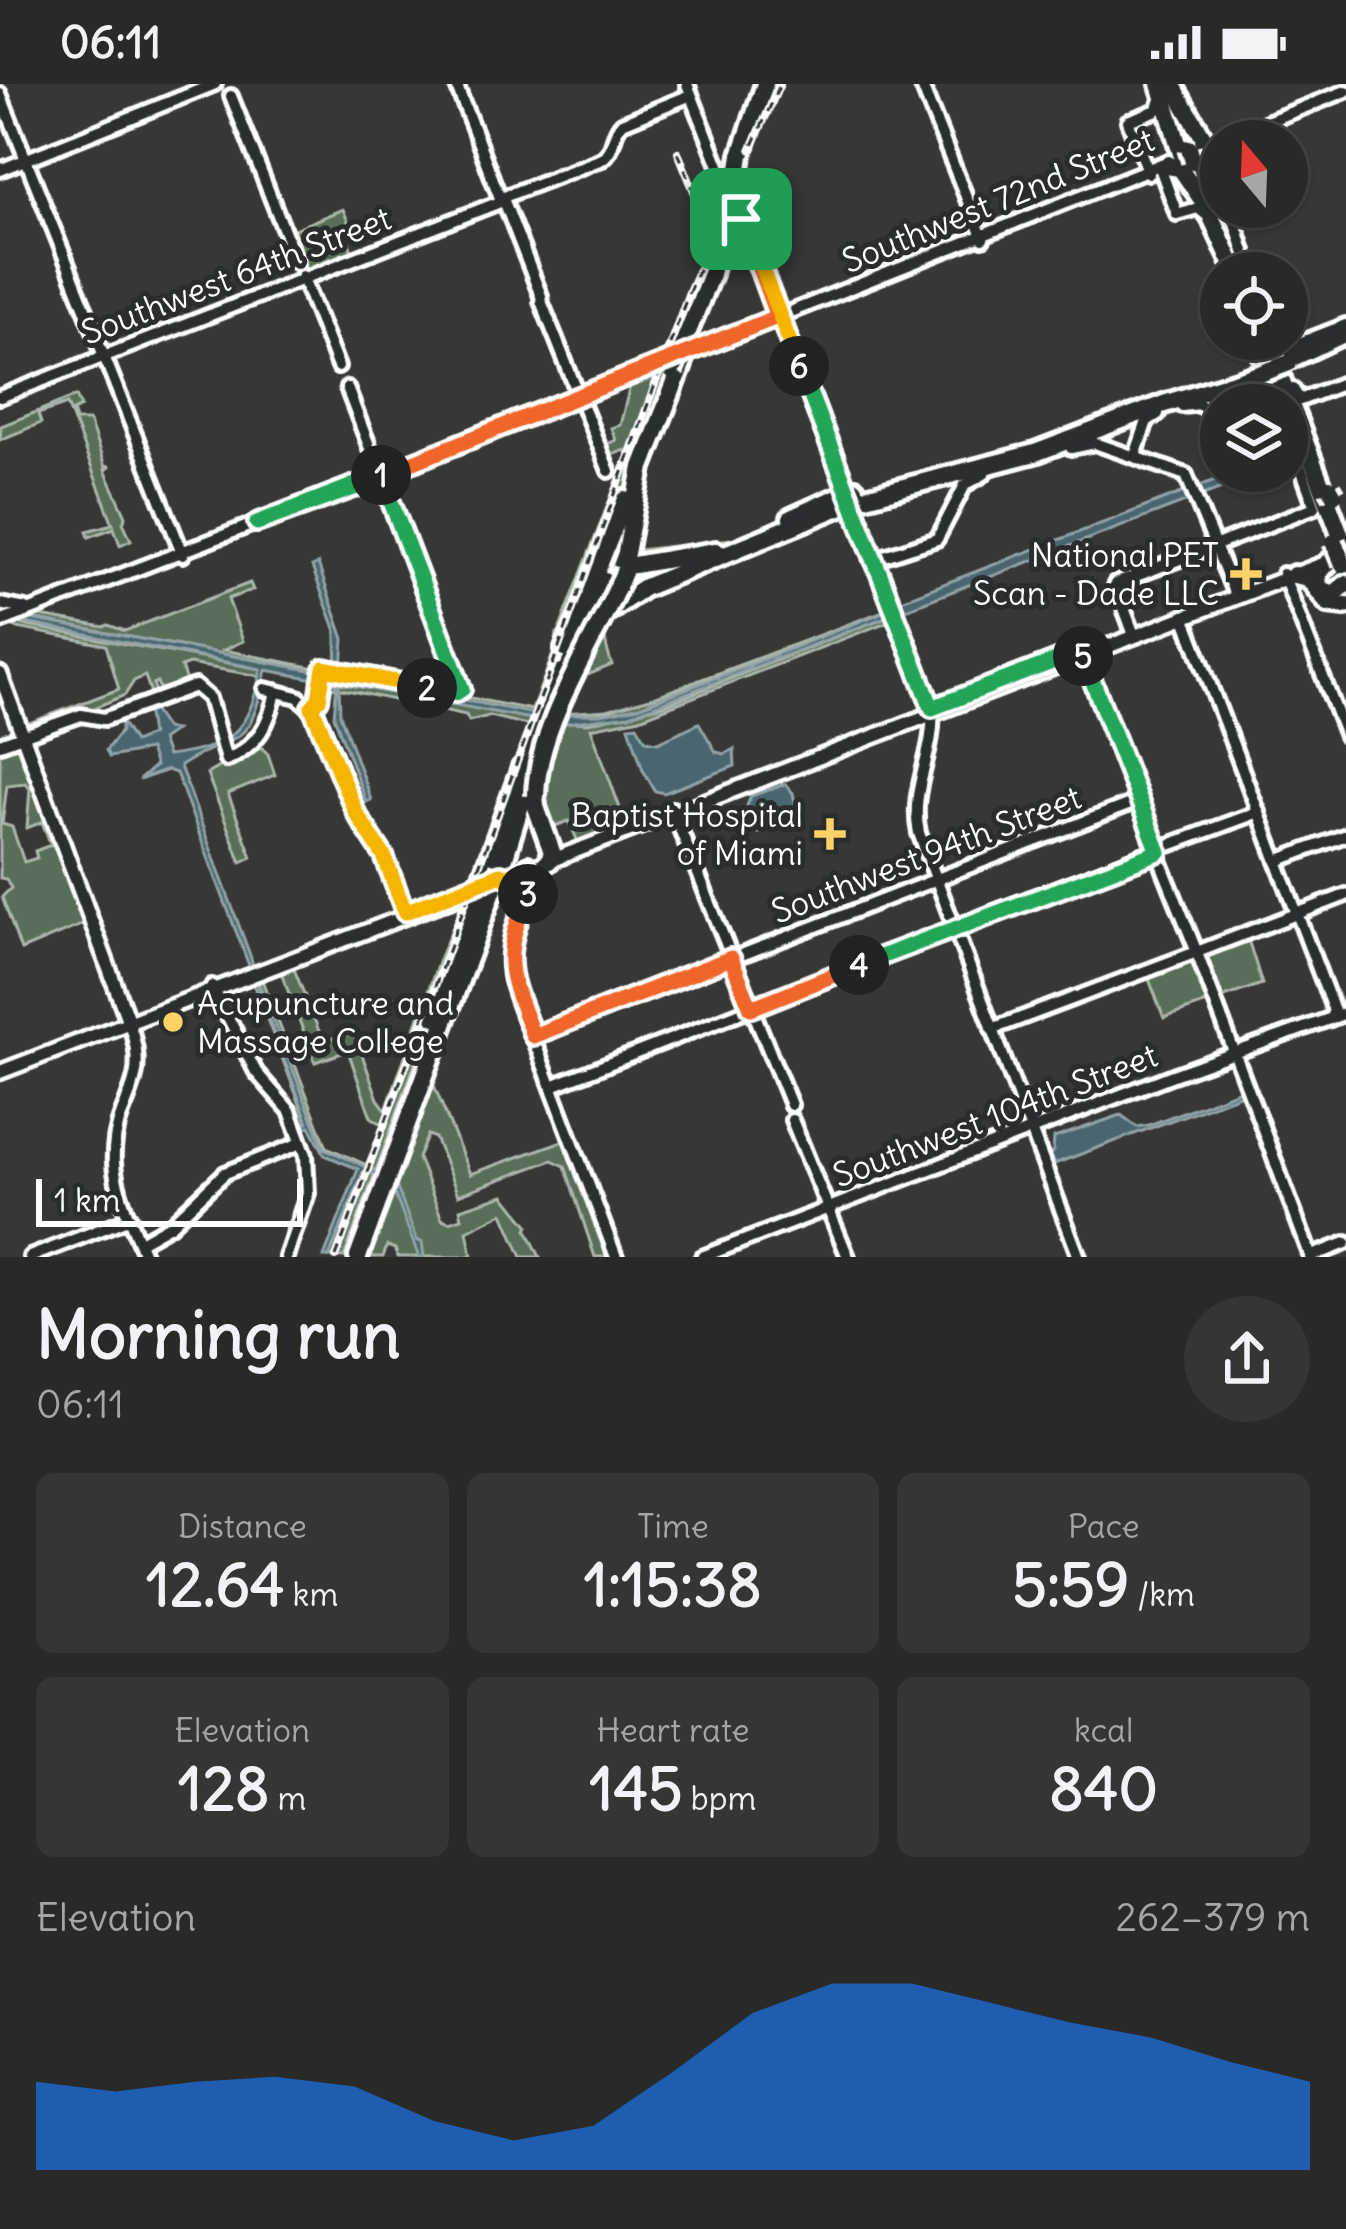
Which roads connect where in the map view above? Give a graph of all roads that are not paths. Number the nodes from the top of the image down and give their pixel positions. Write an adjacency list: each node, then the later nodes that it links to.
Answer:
1 (211, 84): 12 (street)
2 (456, 84): 14 (street)
3 (761, 84): 15 (highway, bridge)
4 (921, 84): 16 (street)
5 (1164, 84): 11 (highway); 11 (street)
6 (229, 90): 19 (street)
7 (687, 90): 14 (street, Southwest 64th Street); 15 (street)
8 (1346, 93): 10 (street, Southwest 72nd Street)
9 (0, 94): 12 (street)
10 (1278, 120)
11 (1193, 154): 16 (street, Southwest 72nd Street); 17 (street); 18 (highway)
12 (25, 158): 13 (street); 24 (street)
13 (0, 168)
14 (502, 200): 19 (street, Southwest 64th Street); 29 (street)
15 (732, 225): 20 (street); 23 (highway)
16 (982, 238): 20 (street, Southwest 72nd Street)
17 (1226, 252)
18 (1229, 252)
19 (303, 278): 24 (street, Southwest 64th Street); 38 (street)
20 (779, 318): 23 (street, Southwest 72nd Street); 41 (street)
21 (1346, 331): 22 (highway)
22 (1308, 344)
23 (690, 354): 29 (street, Southwest 72nd Street); 31 (highway); 39 (highway)
24 (104, 356): 28 (street, Southwest 64th Street); 46 (street)
25 (1264, 360): 36 (highway)
26 (1346, 382): 27 (street)
27 (1308, 396)
28 (0, 397)
29 (581, 397): 35 (street); 38 (street, Southwest 72nd Street)
30 (1200, 405): 32 (street)
31 (659, 423): 48 (highway); 61 (highway)
32 (1135, 456): 36 (street); 44 (street)
33 (1308, 457): 40 (highway)
34 (1308, 464): 45 (highway)
35 (609, 471)
36 (964, 472): 41 (highway); 47 (street)
37 (1308, 474): 44 (street)
38 (382, 476): 46 (street, Southwest 72nd Street); 64 (street)
39 (632, 476): 57 (highway); 66 (highway)
40 (1329, 488): 42 (highway); 45 (highway)
41 (851, 498): 43 (highway); 47 (street)
42 (1346, 516)
43 (755, 541): 48 (highway); 53 (highway)
44 (1216, 546): 52 (street); 60 (street)
45 (1340, 551): 49 (main road); 50 (highway)
46 (182, 553): 56 (street, Southwest 72nd Street)
47 (873, 559): 65 (street)
48 (626, 568): 57 (highway, bridge); 74 (highway, bridge)
49 (1288, 576): 51 (highway); 52 (main road); 67 (street)
50 (1346, 584)
51 (1314, 588): 55 (highway); 59 (highway)
52 (1235, 595): 58 (main road)
53 (622, 600): 61 (highway); 66 (highway)
54 (0, 604): 56 (street)
55 (1346, 605)
56 (21, 614)
57 (580, 614): 66 (highway)
58 (1183, 614): 60 (main road); 73 (street)
59 (1346, 616)
60 (1134, 633): 62 (main road)
61 (576, 649): 66 (highway)
62 (1082, 653): 65 (main road); 71 (street)
63 (0, 678): 68 (main road)
64 (312, 707): 68 (street); 84 (street)
65 (931, 710): 72 (main road); 81 (street)
66 (547, 718): 70 (highway); 74 (highway); 76 (highway); 82 (highway)
67 (1346, 736)
68 (22, 737): 69 (street); 92 (main road)
69 (0, 744)
70 (522, 768): 76 (highway); 82 (highway)
71 (1138, 801): 77 (street); 81 (street, Southwest 94th Street)
72 (673, 811): 78 (main road); 88 (street)
73 (1259, 812): 77 (street); 79 (street)
74 (539, 817): 78 (highway)
75 (1346, 835): 79 (street)
76 (505, 838): 82 (highway)
77 (1157, 851): 86 (street); 87 (street)
78 (551, 857): 80 (main road)
79 (1277, 861): 85 (street)
80 (529, 866): 82 (main road); 94 (street)
81 (935, 878): 86 (street); 88 (street, Southwest 94th Street)
82 (489, 882): 84 (main road); 102 (highway); 102 (highway)
83 (1340, 897): 85 (street)
84 (406, 914): 89 (main road)
85 (1297, 914): 87 (street); 91 (street)
86 (954, 928): 90 (street); 93 (street)
87 (1195, 952): 93 (street); 95 (street)
88 (731, 958): 90 (street); 94 (street, Southwest 94th Street)
89 (212, 988): 92 (main road); 101 (street)
90 (751, 1008): 97 (street); 98 (street)
91 (1339, 1014): 95 (street, Southwest 104th Street)
92 (126, 1021): 96 (main road); 104 (street)
93 (992, 1029): 100 (street)
94 (533, 1036): 97 (street)
95 (1234, 1053): 100 (street, Southwest 104th Street); 116 (street)
96 (0, 1070)
97 (552, 1086): 112 (street)
98 (790, 1105)
99 (792, 1120): 103 (street)
100 (1031, 1130): 103 (street, Southwest 104th Street); 115 (street)
101 (302, 1143): 105 (street); 109 (street)
102 (383, 1176): 110 (highway); 111 (highway)
103 (830, 1207): 113 (street, Southwest 104th Street); 114 (street)
104 (130, 1218): 105 (street); 107 (street)
105 (140, 1242): 108 (street)
106 (1346, 1243): 116 (street)
107 (30, 1257)
108 (146, 1257)
109 (286, 1257)
110 (348, 1257)
111 (358, 1257)
112 (616, 1257)
113 (702, 1257)
114 (848, 1257)
115 (1078, 1257)
116 (1311, 1257)

